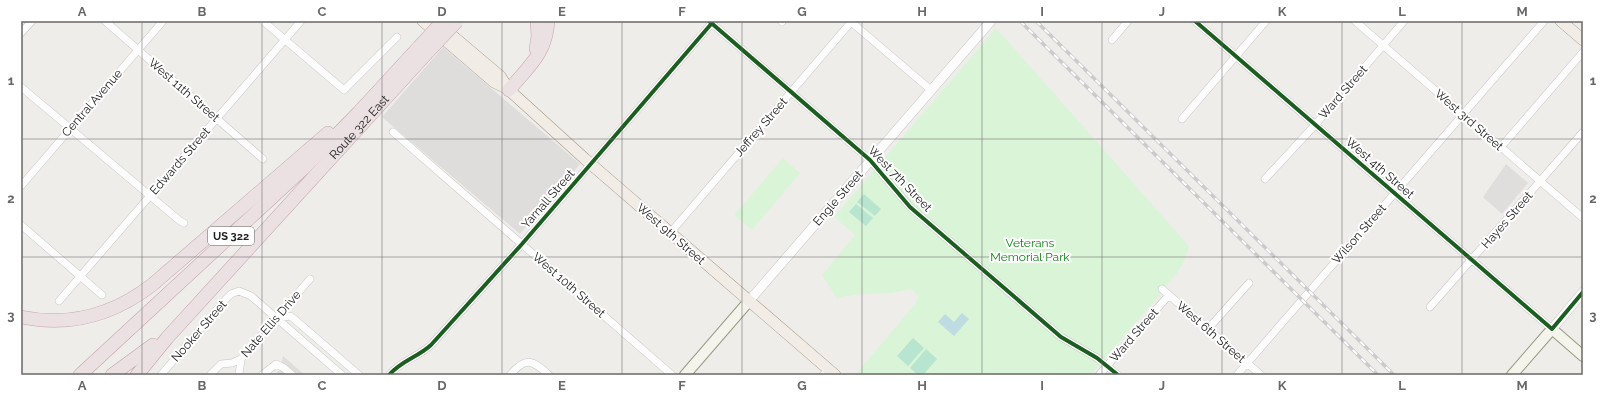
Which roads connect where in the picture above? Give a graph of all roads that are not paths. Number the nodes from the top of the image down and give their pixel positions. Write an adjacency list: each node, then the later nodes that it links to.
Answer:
1 (32, 21): 22 (street)
2 (105, 21): 28 (street, West 11th Street)
3 (163, 21): 28 (street, Central Avenue)
4 (263, 21): 24 (street)
5 (301, 21): 24 (street, Edwards Street)
6 (423, 21): 34 (main road, West 9th Street)
7 (436, 21): 34 (main road, West 9th Street)
8 (443, 21): 29 (highway, US 322, bridge)
9 (457, 21): 29 (highway, US 322, bridge)
10 (537, 21): 32 (highway)
11 (548, 21): 32 (highway)
12 (851, 21): 35 (street); 37 (street, Jeffrey Street)
13 (991, 21): 35 (street, Engle Street)
14 (1128, 21): 25 (street)
15 (1195, 21): 31 (street, West 4th Street)
16 (1266, 21): 31 (street)
17 (1355, 21): 27 (street, West 3rd Street)
18 (1404, 21): 27 (street, Ward Street)
19 (1544, 21): 38 (street, Wilson Street)
20 (1562, 21): 26 (main road)
21 (710, 22): 37 (street, West 7th Street); 48 (street, Yarnall Street)
22 (21, 33)
23 (397, 37): 24 (street)
24 (285, 40): 39 (street, Edwards Street)
25 (1112, 40)
26 (1583, 40)
27 (1383, 45): 38 (street, West 3rd Street); 41 (street, Ward Street)
28 (138, 50): 39 (street, West 11th Street); 42 (street, Central Avenue)
29 (422, 50): 36 (highway, US 322); 54 (highway, Route 322 East / US 322)
30 (1583, 52): 45 (street)
31 (1235, 56): 40 (street); 41 (street, West 4th Street)
32 (524, 72): 34 (highway)
33 (21, 88): 42 (street)
34 (509, 90): 48 (main road, West 9th Street)
35 (931, 90): 47 (street, Engle Street)
36 (376, 92): 71 (highway); 81 (highway, US 322)
37 (791, 92): 47 (street, West 7th Street); 58 (street, Jeffrey Street)
38 (1463, 114): 45 (street, West 3rd Street); 52 (street, Wilson Street)
39 (217, 118): 46 (street, West 11th Street); 53 (street, Edwards Street)
40 (1182, 119)
41 (1315, 125): 49 (street, Ward Street); 52 (street, West 4th Street)
42 (70, 128): 51 (street, Central Avenue); 53 (street)
43 (394, 132): 59 (street, West 10th Street)
44 (1583, 132): 50 (street, Hayes Street)
45 (1501, 147): 50 (street, West 3rd Street)
46 (263, 159)
47 (870, 160): 68 (street, Engle Street); 79 (street, West 7th Street)
48 (591, 164): 58 (main road, West 9th Street); 59 (street, Yarnall Street)
49 (1265, 179)
50 (1540, 182): 55 (street, West 3rd Street); 60 (street, Hayes Street)
51 (21, 186)
52 (1394, 193): 60 (street, West 4th Street); 78 (street, Wilson Street)
53 (149, 197): 56 (street); 61 (street, Edwards Street)
54 (291, 200): 82 (highway); 83 (highway, US 322)
55 (1583, 218)
56 (184, 223)
57 (21, 225): 61 (street)
58 (670, 233): 68 (main road, West 9th Street)
59 (522, 244): 91 (street, Yarnall Street); 94 (street, West 10th Street)
60 (1471, 260): 70 (street, Hayes Street); 74 (street, West 4th Street)
61 (81, 276): 66 (street); 69 (street, Edwards Street)
62 (310, 279): 72 (street, Nate Ellis Drive)
63 (1249, 283): 73 (street)
64 (1162, 289): 67 (street, West 6th Street)
65 (1583, 292): 74 (street)
66 (102, 295)
67 (1168, 295): 73 (street, West 6th Street); 79 (street, Ward Street)
68 (749, 300): 80 (main road, West 9th Street); 95 (main road, Engle Street)
69 (59, 301)
70 (1430, 307)
71 (21, 317)
72 (277, 318): 76 (street, Nate Ellis Drive); 84 (street, Nooker Street); 89 (street, Nooker Street); 90 (street)
73 (1208, 329): 78 (street, West 6th Street)
74 (1552, 329): 75 (main road, West 4th Street); 100 (main road)
75 (1583, 356)
76 (241, 359): 77 (street, Nate Ellis Drive); 86 (street)
77 (229, 363): 85 (street, Nate Ellis Drive); 86 (street)
78 (1247, 363): 98 (street, Wilson Street); 99 (street, West 6th Street)
79 (1107, 366): 96 (street, Ward Street); 97 (street, West 7th Street)
80 (829, 373)
81 (80, 375)
82 (112, 375)
83 (137, 375)
84 (161, 375)
85 (210, 375)
86 (239, 375)
87 (262, 375): 88 (street)
88 (292, 375)
89 (342, 375)
90 (359, 375)
91 (389, 375)
92 (510, 375): 93 (street)
93 (549, 375)
94 (672, 375)
95 (685, 375)
96 (1099, 375)
97 (1118, 375)
98 (1237, 375)
99 (1261, 375)
100 (1512, 375)

